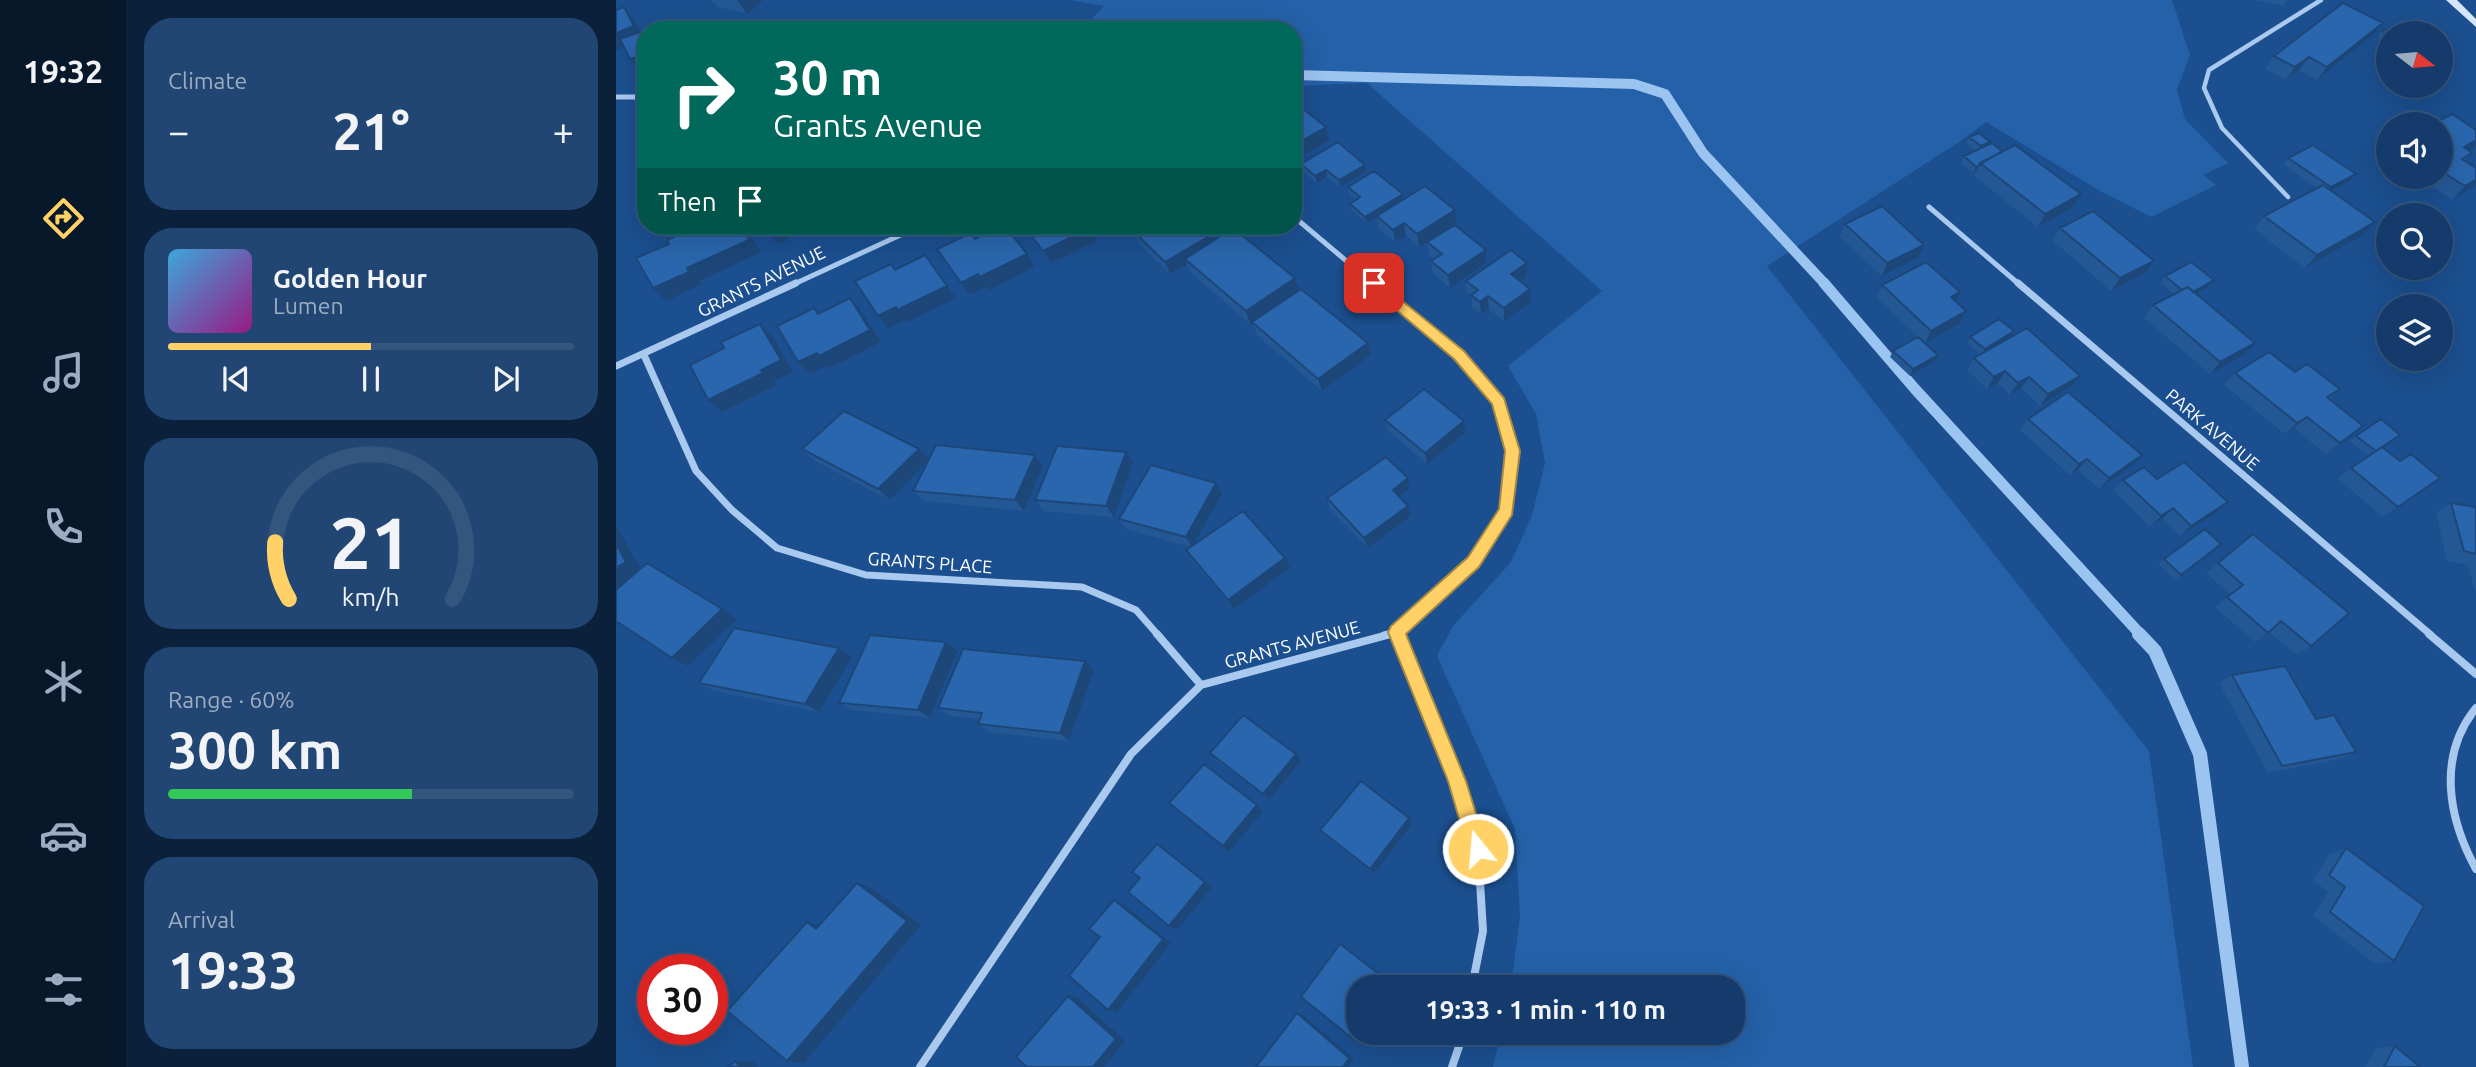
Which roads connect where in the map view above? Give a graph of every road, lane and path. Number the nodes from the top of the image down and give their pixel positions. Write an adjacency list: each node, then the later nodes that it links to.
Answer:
1 (2321, 0): 6 (lane)
2 (2451, 0): 3 (street)
3 (2476, 24)
4 (616, 97): 5 (street)
5 (636, 97)
6 (2288, 197)
7 (1929, 207): 13 (street, PARK AVENUE)
8 (1302, 224): 12 (street, GRANTS AVENUE)
9 (899, 235): 10 (street, GRANTS AVENUE)
10 (644, 355): 11 (street, GRANTS AVENUE); 14 (street, GRANTS PLACE)
11 (616, 366)
12 (1397, 632): 14 (street, GRANTS AVENUE); 17 (street)
13 (2476, 674)
14 (1200, 685): 19 (street, GRANTS AVENUE)
15 (2476, 708): 16 (street)
16 (2476, 869)
17 (1474, 975)
18 (1460, 1045): 20 (street)
19 (920, 1067)
20 (1452, 1067)

